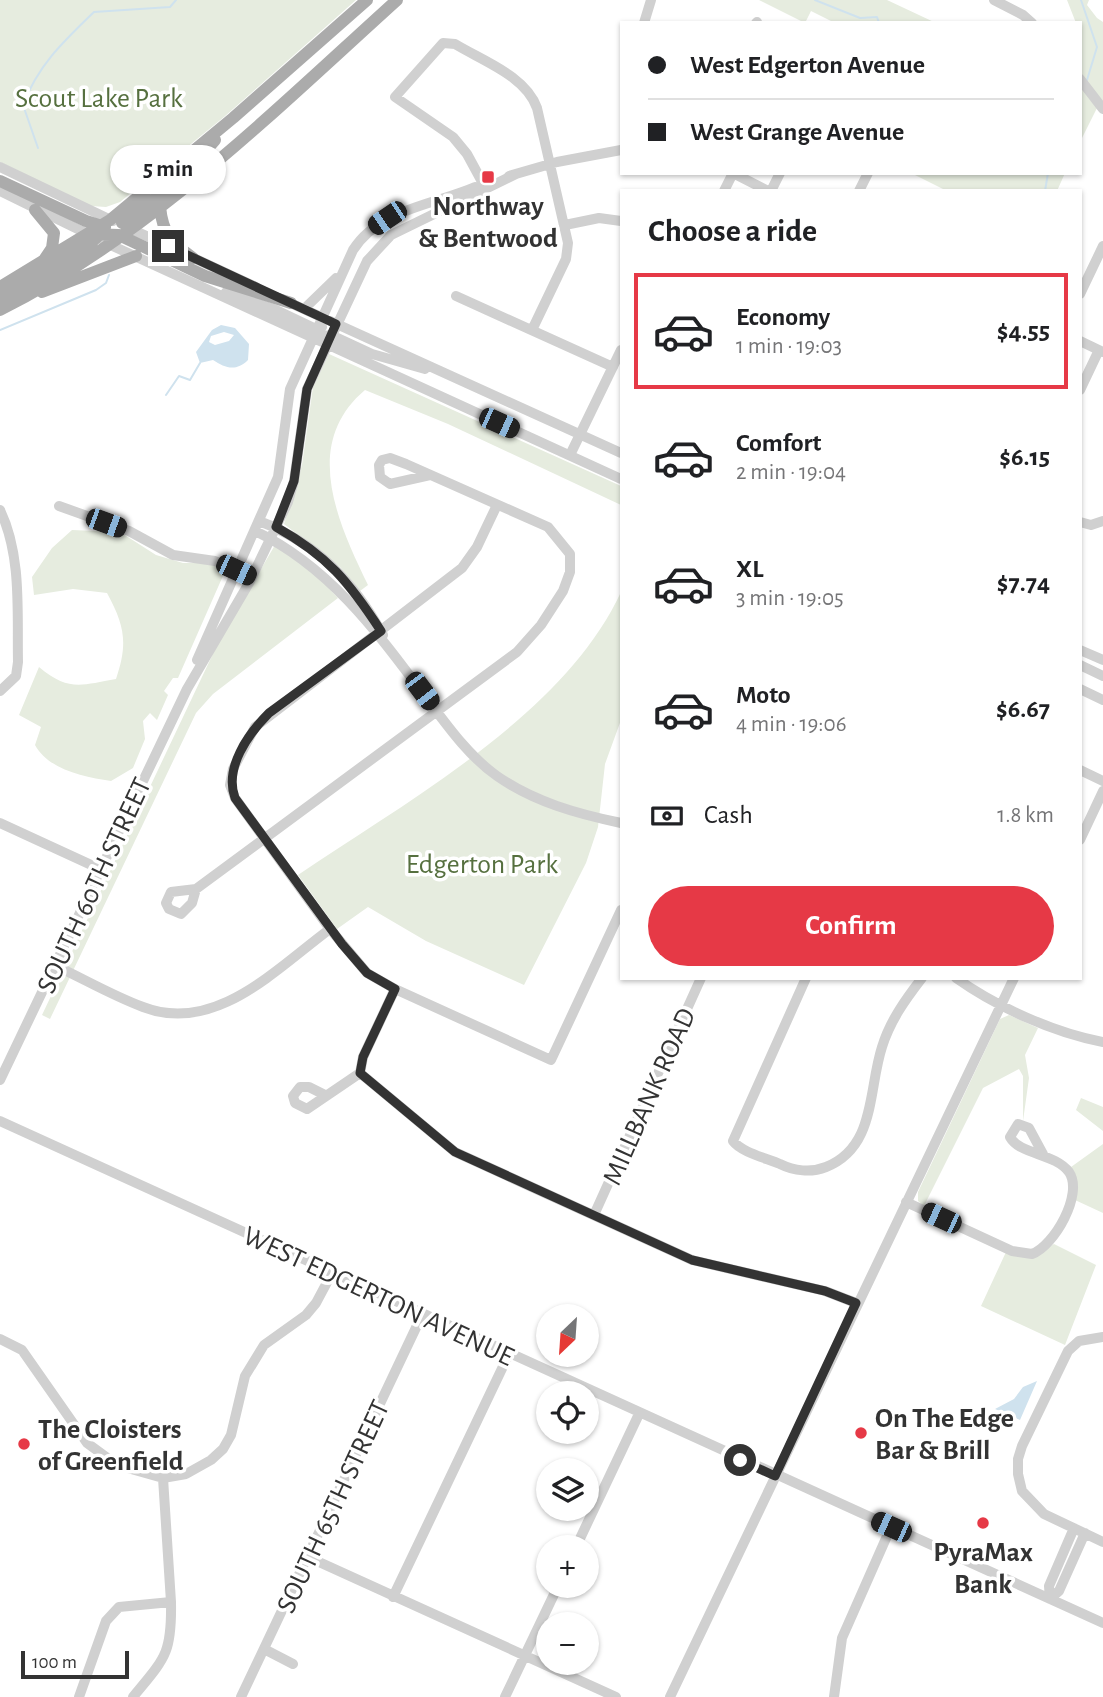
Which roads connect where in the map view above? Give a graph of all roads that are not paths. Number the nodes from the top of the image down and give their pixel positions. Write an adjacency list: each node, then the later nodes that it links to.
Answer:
1 (367, 0): 21 (main road)
2 (397, 0): 17 (main road)
3 (651, 0): 5 (street)
4 (994, 0): 6 (street)
5 (646, 21)
6 (1030, 21)
7 (1082, 82): 8 (street)
8 (1103, 109)
9 (620, 150): 10 (street)
10 (549, 164): 14 (street); 14 (street); 20 (street)
11 (0, 167): 21 (street)
12 (737, 175): 15 (street)
13 (0, 181): 21 (main road)
14 (484, 186): 26 (street); 36 (street, SOUTH 60TH STREET)
15 (765, 189)
16 (0, 191): 18 (street)
17 (160, 207): 21 (main road); 24 (main road)
18 (35, 210): 21 (street); 25 (main road)
19 (620, 221): 20 (street)
20 (565, 225): 37 (street)
21 (109, 231): 23 (street); 24 (street); 25 (main road); 30 (main road); 31 (main road); 32 (main road)
22 (1103, 246): 28 (street)
23 (136, 256): 31 (main road); 38 (street)
24 (193, 258): 32 (street)
25 (42, 262): 27 (main road)
26 (345, 266): 33 (street); 35 (street, SOUTH 60TH STREET)
27 (0, 287)
28 (1082, 290)
29 (456, 296): 37 (street)
30 (0, 300)
31 (18, 300): 34 (main road)
32 (291, 303): 33 (street)
33 (304, 309): 35 (street)
34 (0, 310)
35 (322, 317): 36 (street); 38 (street, SOUTH 60TH STREET)
36 (336, 324): 38 (street); 39 (street, SOUTH 60TH STREET); 44 (street)
37 (532, 330): 43 (street)
38 (314, 333): 39 (street); 56 (street, SOUTH 60TH STREET)
39 (329, 340): 44 (street); 48 (street); 57 (street, SOUTH 60TH STREET)
40 (1082, 342): 41 (street)
41 (1101, 351): 45 (street)
42 (620, 352): 43 (street)
43 (613, 367): 46 (street)
44 (459, 379): 46 (street)
45 (1082, 386)
46 (582, 434): 47 (street); 48 (street)
47 (620, 453)
48 (570, 455): 50 (street)
49 (430, 475): 49 (street); 51 (street)
50 (620, 479)
51 (497, 505): 61 (street); 70 (street)
52 (59, 506): 59 (street)
53 (0, 510): 68 (street)
54 (1103, 521): 55 (street)
55 (1082, 523)
56 (257, 526): 57 (street); 58 (street); 59 (street, SOUTH 60TH STREET)
57 (276, 527): 58 (street, SOUTH 60TH STREET); 61 (street)
58 (271, 538): 60 (street, SOUTH 60TH STREET); 61 (street)
59 (236, 570): 60 (street); 66 (street, SOUTH 60TH STREET)
60 (252, 577): 66 (street, SOUTH 60TH STREET)
61 (379, 633): 70 (street); 77 (street)
62 (1082, 651): 63 (street)
63 (1103, 660)
64 (1082, 666): 65 (street)
65 (1103, 676)
66 (187, 689): 78 (street, SOUTH 60TH STREET)
67 (1082, 690): 69 (street)
68 (0, 691)
69 (1103, 700)
70 (437, 711): 74 (street); 77 (street)
71 (1082, 772): 72 (street)
72 (1103, 781)
73 (1103, 791): 76 (street)
74 (620, 823)
75 (1, 826): 78 (street)
76 (1082, 836)
77 (265, 839): 79 (street); 81 (street)
78 (100, 869): 82 (street, SOUTH 60TH STREET)
79 (196, 888)
80 (620, 912): 88 (street)
81 (330, 929): 82 (street); 88 (street)
82 (56, 966): 92 (street, SOUTH 60TH STREET)
83 (700, 980): 97 (street, MILLBANK ROAD)
84 (805, 980): 85 (street)
85 (920, 980)
86 (960, 980): 89 (street)
87 (1013, 980): 89 (street)
88 (395, 989): 91 (street)
89 (1002, 1004): 90 (street); 96 (street)
90 (1103, 1042)
91 (360, 1073): 93 (street); 97 (street)
92 (0, 1080)
93 (325, 1095)
94 (0, 1121): 98 (street, WEST EDGERTON AVENUE)
95 (1043, 1154): 96 (street)
96 (906, 1202): 99 (street)
97 (594, 1215): 99 (street)
98 (332, 1273): 100 (street, WEST EDGERTON AVENUE); 106 (street)
99 (856, 1303): 105 (street)
100 (422, 1315): 103 (street, WEST EDGERTON AVENUE); 112 (street, SOUTH 65TH STREET)
101 (1103, 1337): 108 (street)
102 (0, 1339): 106 (street)
103 (509, 1354): 104 (street, WEST EDGERTON AVENUE); 113 (street)
104 (639, 1414): 105 (street, WEST EDGERTON AVENUE); 110 (street)
105 (775, 1476): 107 (street, WEST EDGERTON AVENUE); 126 (street)
106 (163, 1478): 116 (street)
107 (891, 1527): 115 (street, WEST EDGERTON AVENUE); 127 (street)
108 (1074, 1528): 109 (street); 115 (street)
109 (1085, 1533): 111 (street); 115 (street)
110 (582, 1535)
111 (1103, 1542)
112 (308, 1557): 113 (street); 118 (street, SOUTH 65TH STREET)
113 (393, 1597): 119 (street)
114 (552, 1598): 119 (street)
115 (1050, 1599): 117 (street, WEST EDGERTON AVENUE)
116 (172, 1602): 121 (street); 122 (street)
117 (1103, 1623)
118 (264, 1649): 120 (street); 123 (street, SOUTH 65TH STREET)
119 (524, 1657): 124 (street); 125 (street)
120 (293, 1664)
121 (79, 1697)
122 (133, 1697)
123 (241, 1697)
124 (505, 1697)
125 (616, 1697)
126 (670, 1697)
127 (834, 1697)

